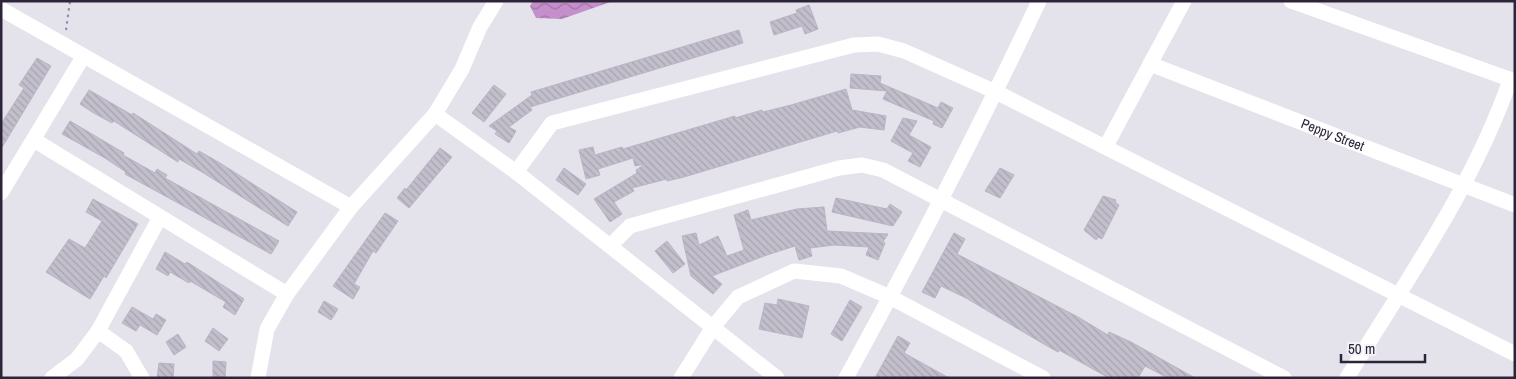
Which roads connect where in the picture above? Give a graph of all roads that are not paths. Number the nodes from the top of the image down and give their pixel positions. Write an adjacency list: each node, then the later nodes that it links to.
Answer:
1 (496, 1): 10 (street)
2 (1039, 1): 9 (street)
3 (1184, 1): 7 (street)
4 (1291, 1): 8 (street)
5 (1, 9): 6 (street)
6 (83, 57): 11 (street); 18 (street)
7 (1150, 64): 12 (street); 14 (street, Peppy Street)
8 (1512, 81): 14 (street)
9 (996, 92): 12 (street); 13 (street); 16 (street)
10 (435, 114): 13 (street); 18 (street)
11 (34, 140): 15 (street); 19 (street)
12 (1106, 146): 22 (street)
13 (516, 172): 20 (street)
14 (1464, 184): 17 (street, Peppy Street); 22 (street)
15 (1, 193)
16 (939, 201): 20 (street); 23 (street); 34 (street)
17 (1515, 205)
18 (351, 207): 21 (street)
19 (160, 217): 21 (street); 25 (street)
20 (610, 246): 24 (street)
21 (287, 294): 29 (street)
22 (1398, 294): 26 (street); 35 (street)
23 (890, 297): 24 (street); 32 (street); 33 (street)
24 (713, 327): 30 (street); 31 (street)
25 (98, 331): 27 (street); 28 (street)
26 (1515, 354)
27 (52, 378)
28 (142, 378)
29 (258, 378)
30 (682, 378)
31 (777, 378)
32 (846, 378)
33 (1043, 378)
34 (1284, 378)
35 (1347, 378)

